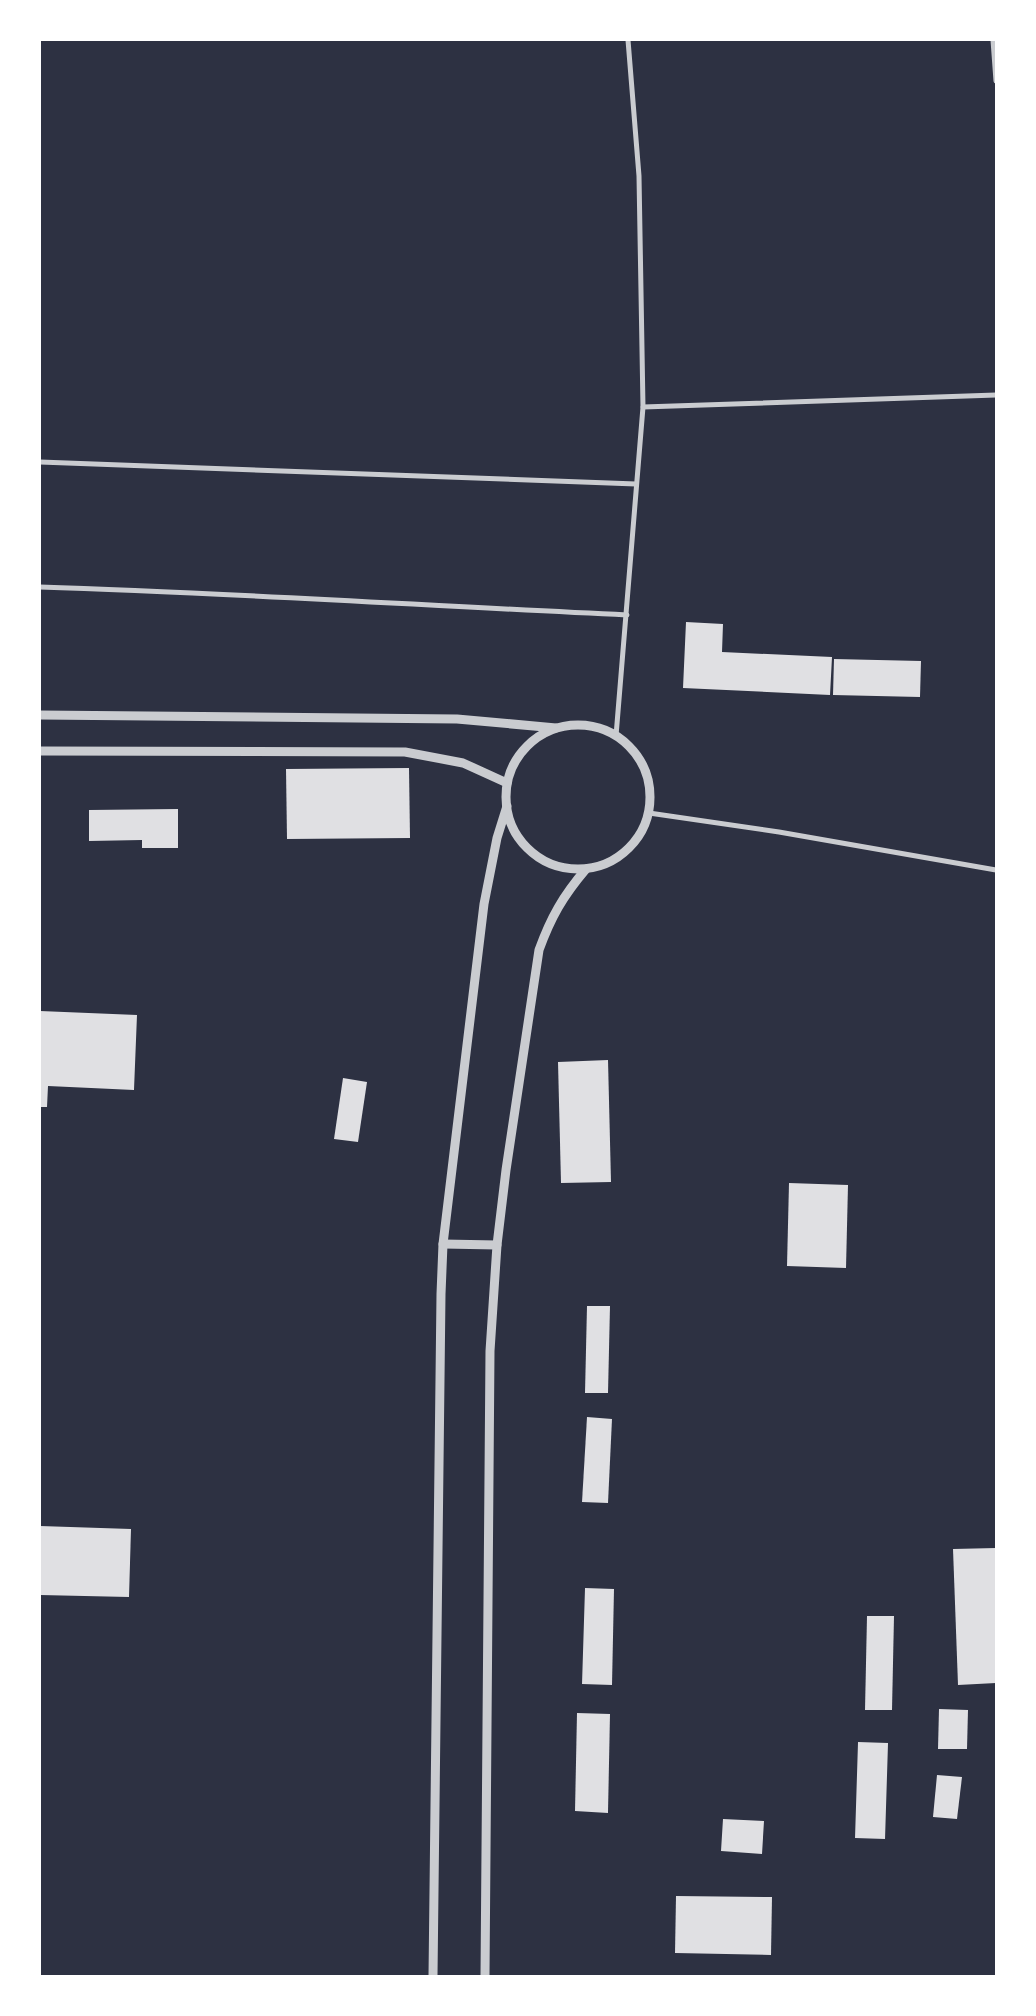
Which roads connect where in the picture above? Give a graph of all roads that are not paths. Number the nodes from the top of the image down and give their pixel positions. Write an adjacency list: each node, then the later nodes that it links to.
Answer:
1 (628, 40): 5 (street)
2 (994, 40): 3 (street)
3 (996, 81)
4 (996, 395): 5 (street)
5 (643, 407): 7 (street)
6 (40, 462): 7 (street)
7 (636, 484): 9 (street)
8 (40, 587): 9 (street)
9 (627, 615): 12 (street)
10 (40, 715): 11 (street)
11 (556, 728): 12 (street); 14 (street)
12 (616, 736): 16 (street)
13 (40, 751): 14 (street)
14 (507, 783): 15 (street)
15 (507, 806): 17 (street); 19 (street)
16 (649, 813): 17 (street); 18 (street)
17 (586, 869): 20 (street)
18 (996, 870)
19 (443, 1244): 20 (street); 21 (street)
20 (497, 1245): 22 (street)
21 (433, 1976)
22 (485, 1976)

